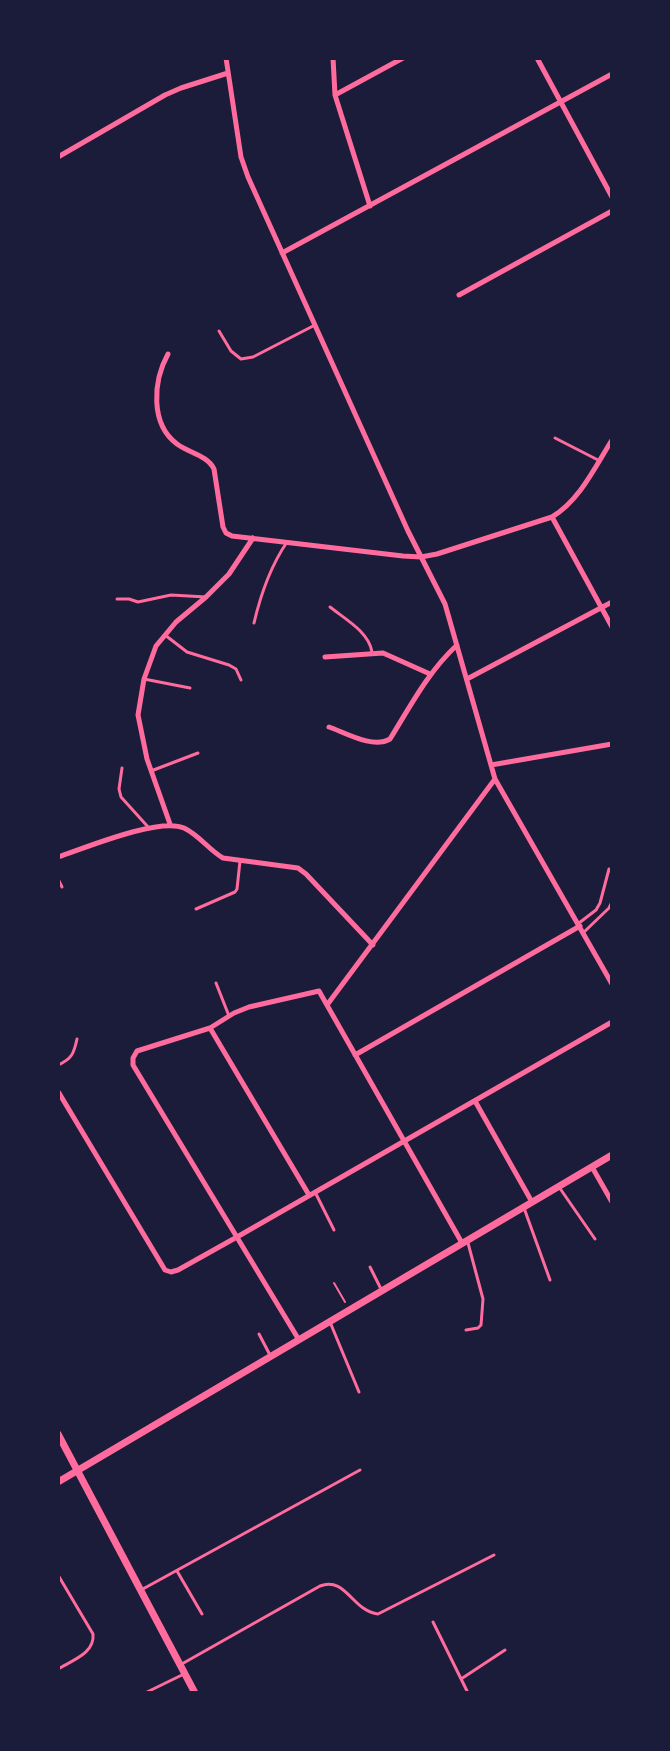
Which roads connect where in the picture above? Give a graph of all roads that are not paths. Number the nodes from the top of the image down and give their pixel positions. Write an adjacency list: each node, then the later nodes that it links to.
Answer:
1 (226, 58): 5 (street)
2 (333, 58): 7 (street)
3 (403, 58): 7 (street)
4 (537, 58): 8 (street)
5 (228, 73): 9 (street); 13 (street)
6 (612, 74): 8 (street)
7 (335, 95): 11 (street)
8 (561, 102): 10 (street); 11 (street)
9 (58, 157)
10 (612, 197)
11 (370, 206): 13 (street)
12 (612, 211): 14 (street)
13 (282, 253): 15 (street)
14 (459, 295)
15 (315, 325): 16 (lane); 24 (street)
16 (219, 331)
17 (168, 354): 22 (street)
18 (555, 438): 20 (lane)
19 (612, 440): 20 (street)
20 (599, 460): 21 (street)
21 (552, 517): 24 (street); 29 (street)
22 (253, 538): 23 (street); 25 (street)
23 (287, 542): 24 (street); 30 (lane)
24 (421, 557): 33 (street)
25 (206, 597): 26 (lane); 32 (street)
26 (117, 599)
27 (612, 602): 29 (street)
28 (330, 607): 34 (lane)
29 (602, 608): 31 (street); 38 (street)
30 (254, 623)
31 (612, 627)
32 (165, 635): 37 (street); 39 (lane)
33 (457, 645): 36 (street); 38 (street)
34 (373, 654): 35 (street); 36 (street)
35 (325, 657)
36 (430, 674): 41 (street)
37 (144, 679): 40 (lane); 46 (street)
38 (467, 679): 44 (street)
39 (241, 680)
40 (190, 688)
41 (329, 727)
42 (612, 744): 44 (street)
43 (198, 753): 46 (lane)
44 (491, 765): 47 (street)
45 (122, 768): 49 (lane)
46 (151, 771): 48 (street)
47 (495, 779): 57 (street); 58 (street)
48 (170, 824): 49 (street); 51 (street)
49 (149, 828): 50 (street)
50 (58, 857)
51 (240, 861): 56 (lane); 58 (street)
52 (609, 869): 57 (lane)
53 (58, 879): 54 (lane)
54 (62, 887)
55 (612, 902): 57 (lane)
56 (196, 909)
57 (581, 927): 60 (street); 66 (street)
58 (373, 945): 61 (street)
59 (216, 983): 62 (lane)
60 (612, 984)
61 (327, 1005): 62 (street); 66 (street)
62 (229, 1016): 64 (street)
63 (612, 1022): 69 (street)
64 (210, 1028): 74 (street); 79 (street)
65 (77, 1039): 67 (lane)
66 (355, 1055): 70 (street)
67 (58, 1065)
68 (59, 1093): 79 (street)
69 (475, 1101): 70 (street); 75 (street)
70 (405, 1141): 74 (street); 81 (street)
71 (612, 1155): 72 (street)
72 (592, 1167): 73 (street); 76 (street)
73 (559, 1186): 75 (street); 80 (lane)
74 (312, 1194): 78 (lane); 79 (street)
75 (532, 1202): 77 (street)
76 (612, 1202)
77 (523, 1207): 81 (street); 83 (lane)
78 (334, 1230)
79 (237, 1237): 88 (street)
80 (595, 1239)
81 (465, 1242): 84 (street); 86 (lane)
82 (370, 1267): 84 (lane)
83 (550, 1280)
84 (382, 1291): 85 (street)
85 (330, 1322): 88 (street); 90 (lane)
86 (466, 1330)
87 (259, 1334): 89 (lane)
88 (299, 1340): 89 (street)
89 (271, 1357): 93 (street)
90 (359, 1392)
91 (58, 1434): 93 (street)
92 (360, 1470): 96 (lane)
93 (78, 1471): 94 (street); 98 (street)
94 (58, 1482)
95 (494, 1555): 102 (lane)
96 (177, 1571): 98 (lane); 99 (lane)
97 (58, 1575): 103 (lane)
98 (141, 1590): 102 (street)
99 (202, 1614)
100 (433, 1622): 105 (lane)
101 (505, 1650): 105 (lane)
102 (180, 1665): 104 (street)
103 (58, 1669)
104 (184, 1674): 106 (lane); 107 (street)
105 (461, 1679): 108 (lane)
106 (145, 1693)
107 (195, 1693)
108 (468, 1693)

